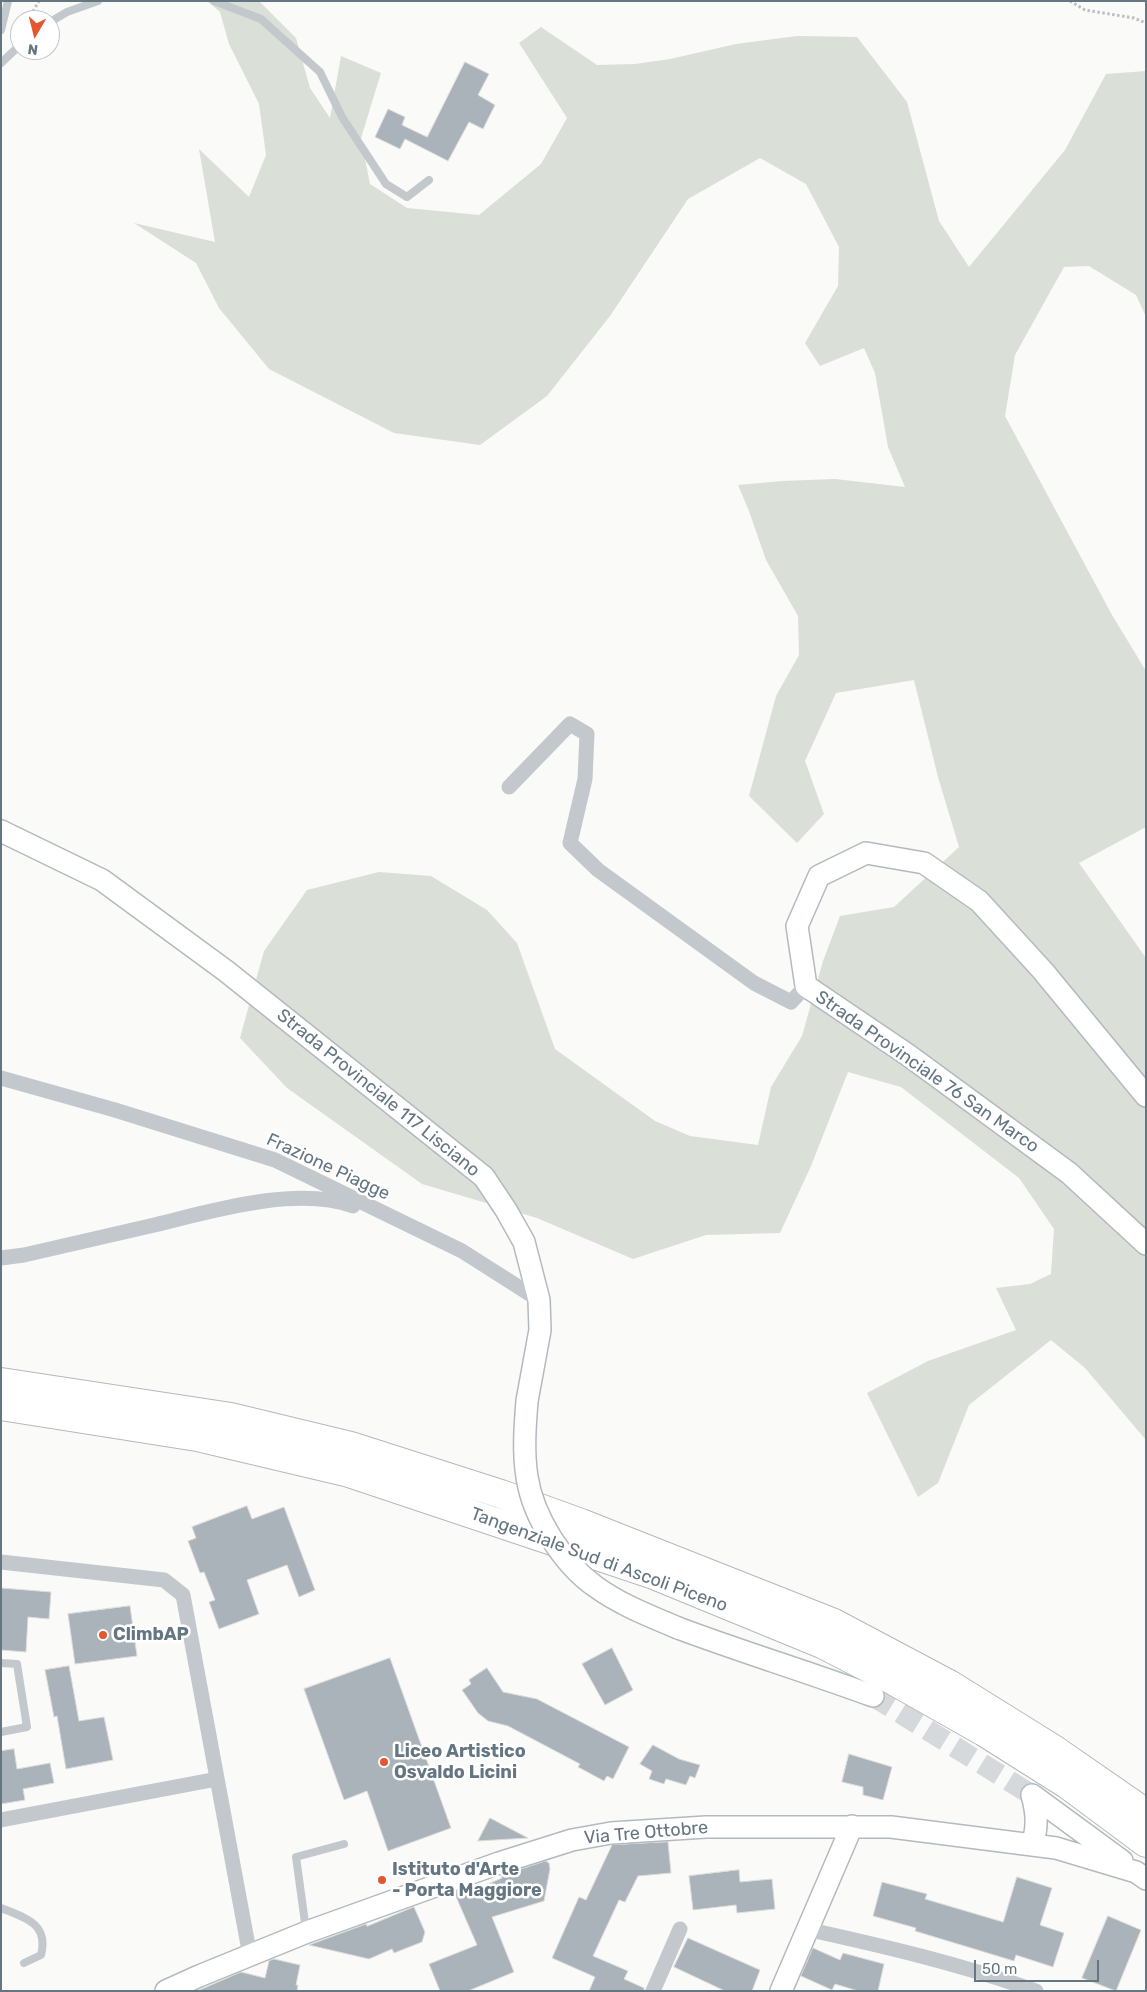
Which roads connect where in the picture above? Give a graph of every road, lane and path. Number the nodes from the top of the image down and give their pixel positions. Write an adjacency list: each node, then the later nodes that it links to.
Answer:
1 (8, 1): 7 (lane)
2 (98, 1): 5 (lane)
3 (214, 1): 8 (lane)
4 (1070, 1): 6 (path)
5 (60, 16)
6 (1146, 23)
7 (1, 30)
8 (429, 180)
9 (509, 787): 11 (street)
10 (1, 831): 17 (street, Strada Provinciale 117 Lisciano)
11 (806, 986): 13 (street, Strada Provinciale 76 San Marco); 15 (street, Strada Provinciale 76 San Marco)
12 (1, 1078): 14 (street, Frazione Piagge)
13 (1146, 1096)
14 (400, 1221): 16 (street); 17 (street, Frazione Piagge)
15 (1146, 1244)
16 (1, 1258)
17 (539, 1300): 22 (street, Strada Provinciale 117 Lisciano, bridge)
18 (1, 1382): 25 (highway, Tangenziale Sud di Ascoli Piceno)
19 (1, 1406): 29 (highway, Tangenziale Sud di Ascoli Piceno)
20 (1, 1562): 24 (street)
21 (1, 1663): 23 (lane)
22 (873, 1696)
23 (1, 1732)
24 (218, 1779): 27 (street); 38 (street)
25 (1146, 1814)
26 (1060, 1815): 31 (street); 32 (street); 33 (street)
27 (1, 1820)
28 (852, 1826): 31 (street, Via Tre Ottobre); 36 (street); 37 (street, Via Tre Ottobre)
29 (1146, 1843)
30 (344, 1844): 37 (lane)
31 (1032, 1845): 32 (street)
32 (1056, 1848): 33 (street)
33 (1141, 1876)
34 (1, 1908): 39 (lane)
35 (680, 1929): 41 (street)
36 (806, 1929): 42 (street); 43 (street)
37 (307, 1932): 38 (street, Via Tre Ottobre)
38 (250, 1956): 40 (street, Via Tre Ottobre)
39 (24, 1963)
40 (166, 1991)
41 (654, 1991)
42 (781, 1991)
43 (1036, 1991)

